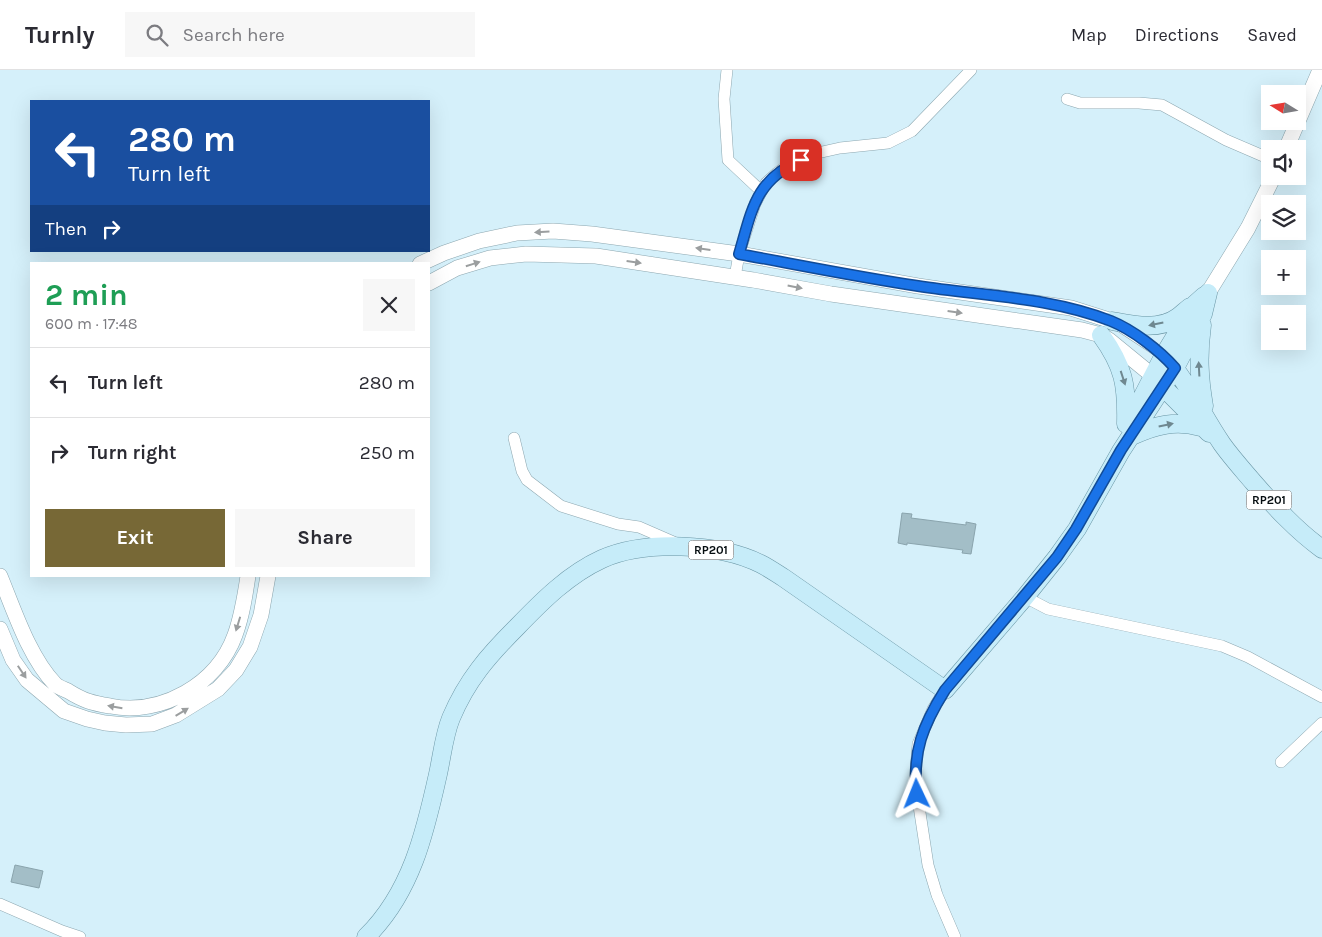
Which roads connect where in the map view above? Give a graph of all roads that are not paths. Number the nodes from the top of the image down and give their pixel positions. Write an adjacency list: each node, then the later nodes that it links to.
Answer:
1 (727, 70): 8 (street)
2 (971, 70): 8 (street)
3 (1320, 70): 5 (street)
4 (1067, 99): 6 (street)
5 (1290, 140)
6 (1261, 155)
7 (1270, 185): 13 (street)
8 (761, 192): 9 (street)
9 (739, 254): 10 (street, one-way to 10); 11 (street); 15 (street)
10 (424, 262)
11 (735, 277): 12 (street, one-way to 11); 15 (street, one-way to 15)
12 (430, 282)
13 (1208, 292): 14 (main road)
14 (1199, 309): 15 (main road, one-way to 15); 16 (main road); 18 (main road, one-way to 14)
15 (1107, 328): 16 (street); 17 (street); 19 (main road, one-way to 19)
16 (1169, 362): 17 (main road); 18 (main road)
17 (1157, 382): 18 (main road); 19 (main road)
18 (1203, 422): 19 (main road, one-way to 18); 22 (main road, RP201)
19 (1129, 432): 26 (main road)
20 (514, 438): 21 (street)
21 (682, 546): 28 (main road, RP201); 34 (main road, RP201)
22 (1322, 549)
23 (0, 576): 24 (street, one-way to 23)
24 (248, 577)
25 (268, 577): 27 (street, one-way to 25)
26 (1025, 597): 28 (main road); 29 (street)
27 (0, 629)
28 (945, 690): 35 (street)
29 (1322, 698)
30 (1322, 723): 31 (street)
31 (1281, 762)
32 (0, 904): 33 (street)
33 (80, 937)
34 (366, 937)
35 (955, 937)

